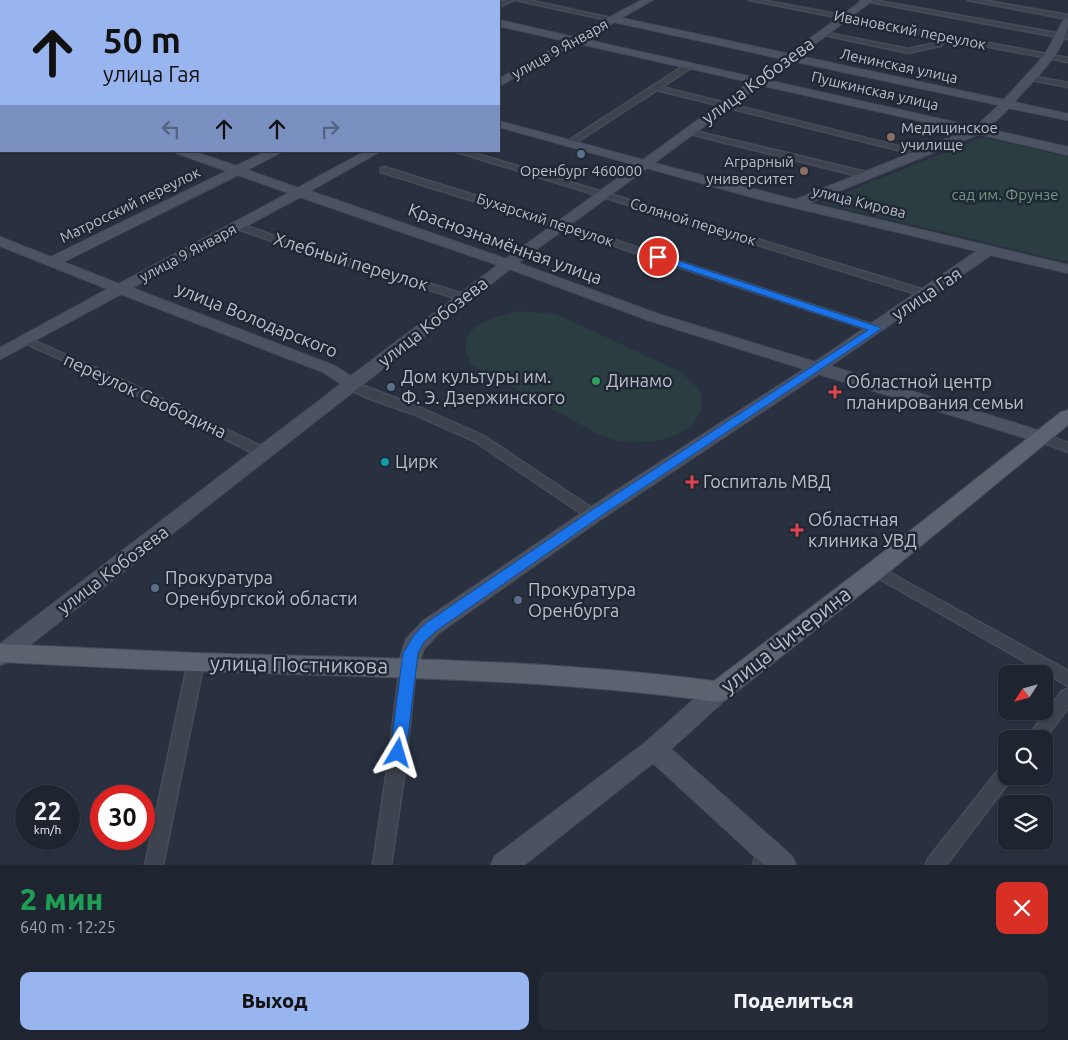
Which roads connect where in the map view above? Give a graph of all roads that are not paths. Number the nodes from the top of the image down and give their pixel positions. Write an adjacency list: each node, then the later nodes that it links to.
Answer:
1 (518, 0): 8 (street, Ленинская улица)
2 (645, 0): 8 (main road, улица 9 Января)
3 (752, 0): 7 (street, Ивановский переулок)
4 (866, 0): 7 (main road, улица Кобозева); 12 (street)
5 (971, 0): 6 (street)
6 (1068, 17)
7 (845, 18): 11 (main road, улица Кобозева); 13 (street, Ивановский переулок)
8 (612, 20): 14 (main road, улица 9 Января); 16 (main road, Ленинская улица)
9 (1068, 21): 12 (main road)
10 (500, 23): 14 (main road, Пушкинская улица)
11 (823, 34): 13 (street); 16 (main road, улица Кобозева)
12 (1064, 36): 15 (main road)
13 (947, 37): 15 (street, Ивановский переулок)
14 (575, 40): 18 (main road, Пушкинская улица); 21 (main road, улица 9 Января)
15 (1049, 56): 17 (street, Ивановский переулок); 19 (main road)
16 (790, 58): 20 (main road, улица Кобозева); 24 (main road, Ленинская улица)
17 (1068, 60)
18 (691, 66): 20 (main road, Пушкинская улица); 23 (street)
19 (1030, 77): 22 (street); 24 (main road)
20 (759, 81): 25 (main road, улица Кобозева); 28 (main road, Пушкинская улица)
21 (500, 82)
22 (1068, 85)
23 (657, 88): 25 (street); 30 (street)
24 (1006, 104): 26 (main road, Ленинская улица); 28 (main road)
25 (725, 106): 29 (main road, улица Кобозева); 36 (street)
26 (1068, 117)
27 (500, 124): 30 (main road, улица Кирова)
28 (979, 130): 31 (main road, Пушкинская улица); 36 (main road)
29 (690, 131): 37 (main road, улица Кобозева); 40 (street)
30 (569, 143): 37 (main road, улица Кирова)
31 (1068, 151)
32 (183, 152): 39 (main road, Краснознамённая улица)
33 (275, 152): 39 (main road, Матросский переулок)
34 (373, 152): 41 (main road, улица 9 Января)
35 (461, 152): 42 (street, Соляной переулок)
36 (922, 153): 40 (main road)
37 (646, 163): 42 (main road, улица Кобозева); 43 (main road, улица Кирова)
38 (384, 170): 44 (street, Бухарский переулок)
39 (240, 171): 41 (main road, Краснознамённая улица); 48 (main road, Матросский переулок)
40 (866, 175): 43 (main road)
41 (301, 192): 45 (main road, улица 9 Января); 49 (main road, Краснознамённая улица)
42 (603, 195): 44 (main road, улица Кобозева); 52 (street, Соляной переулок)
43 (796, 204): 47 (main road, улица Кирова)
44 (560, 225): 49 (main road, улица Кобозева); 54 (street, Бухарский переулок)
45 (238, 226): 51 (main road, улица 9 Января); 53 (street, Хлебный переулок)
46 (0, 241): 48 (main road, улица Володарского)
47 (988, 250): 50 (main road, улица Кирова); 52 (main road, улица Гая)
48 (51, 262): 51 (main road, улица Володарского)
49 (508, 264): 53 (main road, улица Кобозева); 57 (main road, Краснознамённая улица)
50 (1068, 269)
51 (121, 289): 55 (main road, улица 9 Января); 58 (main road, улица Володарского)
52 (927, 294): 54 (main road, улица Гая)
53 (463, 297): 58 (main road, улица Кобозева)
54 (876, 329): 57 (main road, улица Гая)
55 (26, 340): 56 (main road, улица 9 Января); 62 (street, переулок Свободина)
56 (0, 354)
57 (819, 367): 60 (main road, Краснознамённая улица); 63 (main road, улица Гая)
58 (351, 385): 62 (main road, улица Кобозева); 63 (street, улица Володарского)
59 (1068, 416): 60 (main road, улица Чичерина)
60 (1041, 437): 61 (street); 64 (main road, улица Чичерина)
61 (1068, 448)
62 (264, 453): 65 (main road, улица Кобозева)
63 (593, 515): 67 (main road, улица Гая)
64 (876, 570): 68 (street); 69 (main road, улица Чичерина)
65 (1, 654): 66 (main road, улица Постникова)
66 (196, 662): 67 (main road, улица Постникова); 75 (street)
67 (408, 667): 69 (main road, улица Постникова); 76 (street)
68 (1068, 679)
69 (718, 692): 72 (main road, улица Чичерина)
70 (1068, 696): 71 (street)
71 (1041, 730)
72 (654, 749): 74 (main road); 77 (main road, улица Чичерина)
73 (998, 783): 78 (street)
74 (767, 862)
75 (154, 865)
76 (382, 865)
77 (504, 865)
78 (935, 865)

